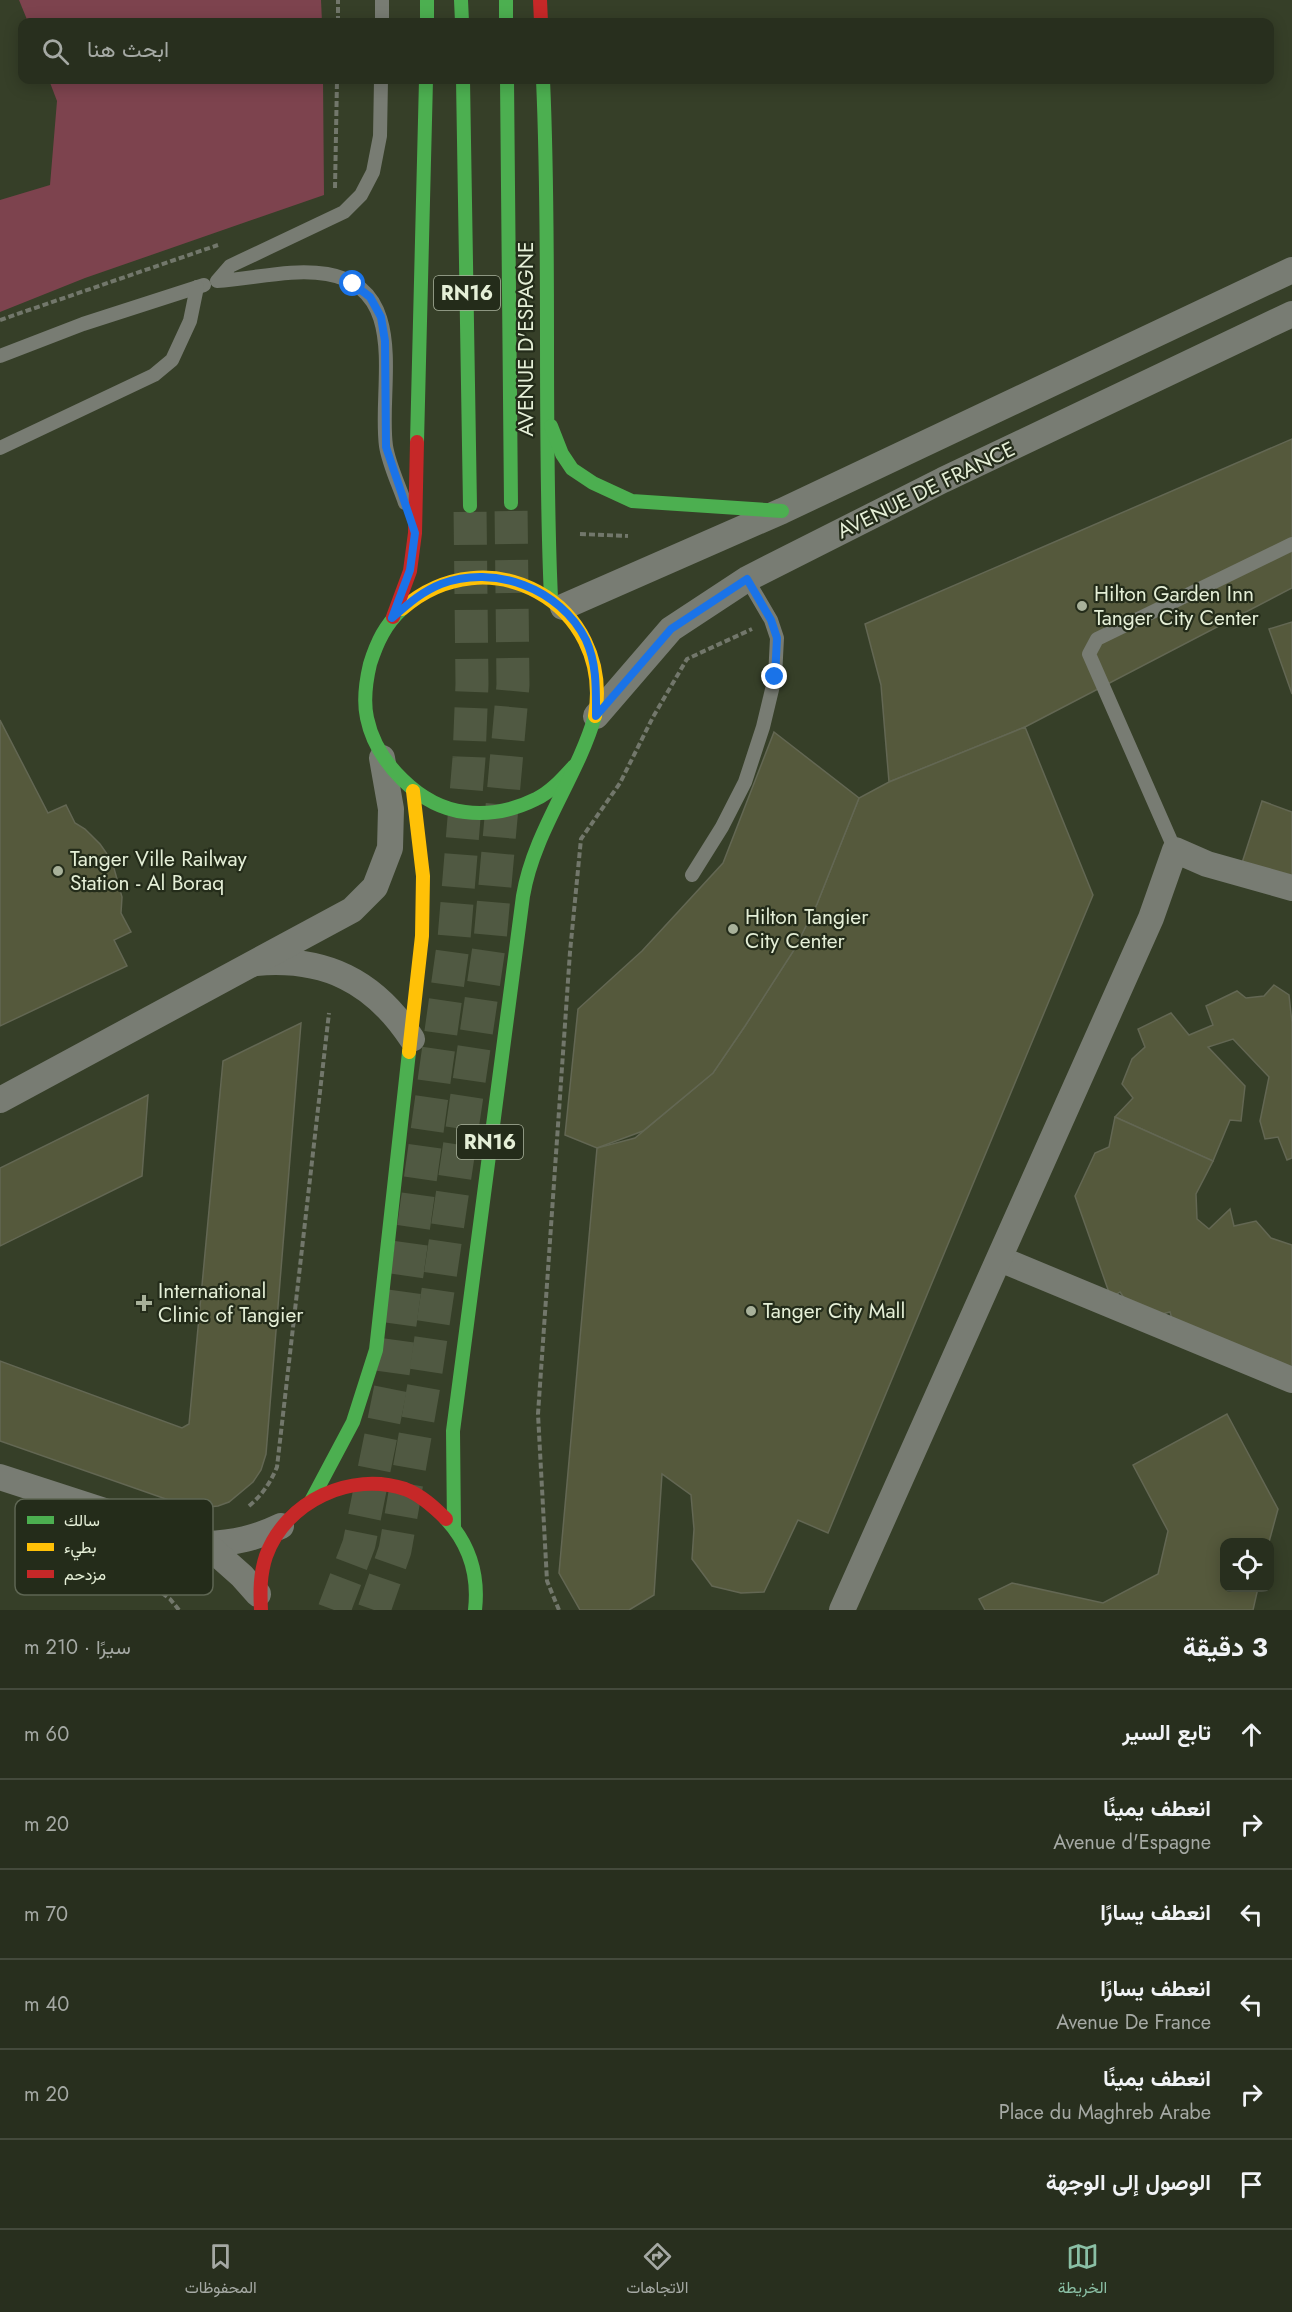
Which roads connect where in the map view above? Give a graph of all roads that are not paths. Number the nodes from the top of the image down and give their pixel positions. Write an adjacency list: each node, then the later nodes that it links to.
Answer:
1 (382, 0): 6 (lane)
2 (427, 0): 7 (main road)
3 (461, 0): 8 (main road)
4 (506, 0): 9 (main road)
5 (540, 0): 10 (main road)
6 (382, 18)
7 (427, 18)
8 (462, 18)
9 (506, 18)
10 (541, 18)
11 (381, 84): 17 (lane)
12 (426, 84): 26 (main road, RN16)
13 (463, 84): 24 (main road, RN16 / RN16)
14 (507, 84): 23 (main road, RN16 / RN16)
15 (543, 84): 21 (main road, AVENUE D'ESPAGNE)
16 (1292, 270): 25 (street, AVENUE DE FRANCE)
17 (217, 281): 18 (lane); 26 (lane)
18 (197, 287): 20 (lane); 22 (lane)
19 (1292, 314): 28 (street, AVENUE DE FRANCE)
20 (0, 356)
21 (547, 416): 25 (main road); 29 (main road, AVENUE D'ESPAGNE)
22 (0, 448)
23 (511, 504)
24 (471, 506)
25 (782, 511): 29 (street, AVENUE DE FRANCE)
26 (415, 533): 30 (main road, RN16)
27 (1292, 543): 35 (lane)
28 (747, 579): 31 (street, AVENUE DE FRANCE); 36 (lane)
29 (557, 603): 30 (main road, RN16); 31 (main road, RN16)
30 (392, 618): 32 (main road, RN16)
31 (596, 716): 33 (main road, RN16)
32 (382, 758): 34 (main road, RN16); 38 (street)
33 (574, 766): 34 (main road, RN16); 47 (main road, RN16)
34 (413, 790): 39 (main road, RN16)
35 (1175, 850): 37 (street); 41 (street)
36 (692, 875)
37 (1292, 888)
38 (250, 964): 39 (street); 40 (street)
39 (412, 1039): 45 (main road, RN16)
40 (0, 1100)
41 (1000, 1259): 42 (street); 54 (street)
42 (1292, 1380)
43 (0, 1477): 44 (street)
44 (68, 1499)
45 (311, 1501): 46 (main road, RN16); 47 (main road, RN16)
46 (281, 1526): 48 (street); 51 (main road, RN16)
47 (454, 1527): 50 (main road, RN16)
48 (213, 1544)
49 (213, 1550): 51 (street)
50 (476, 1581): 52 (main road, RN16); 53 (street)
51 (260, 1602)
52 (475, 1610)
53 (491, 1610)
54 (842, 1610)

